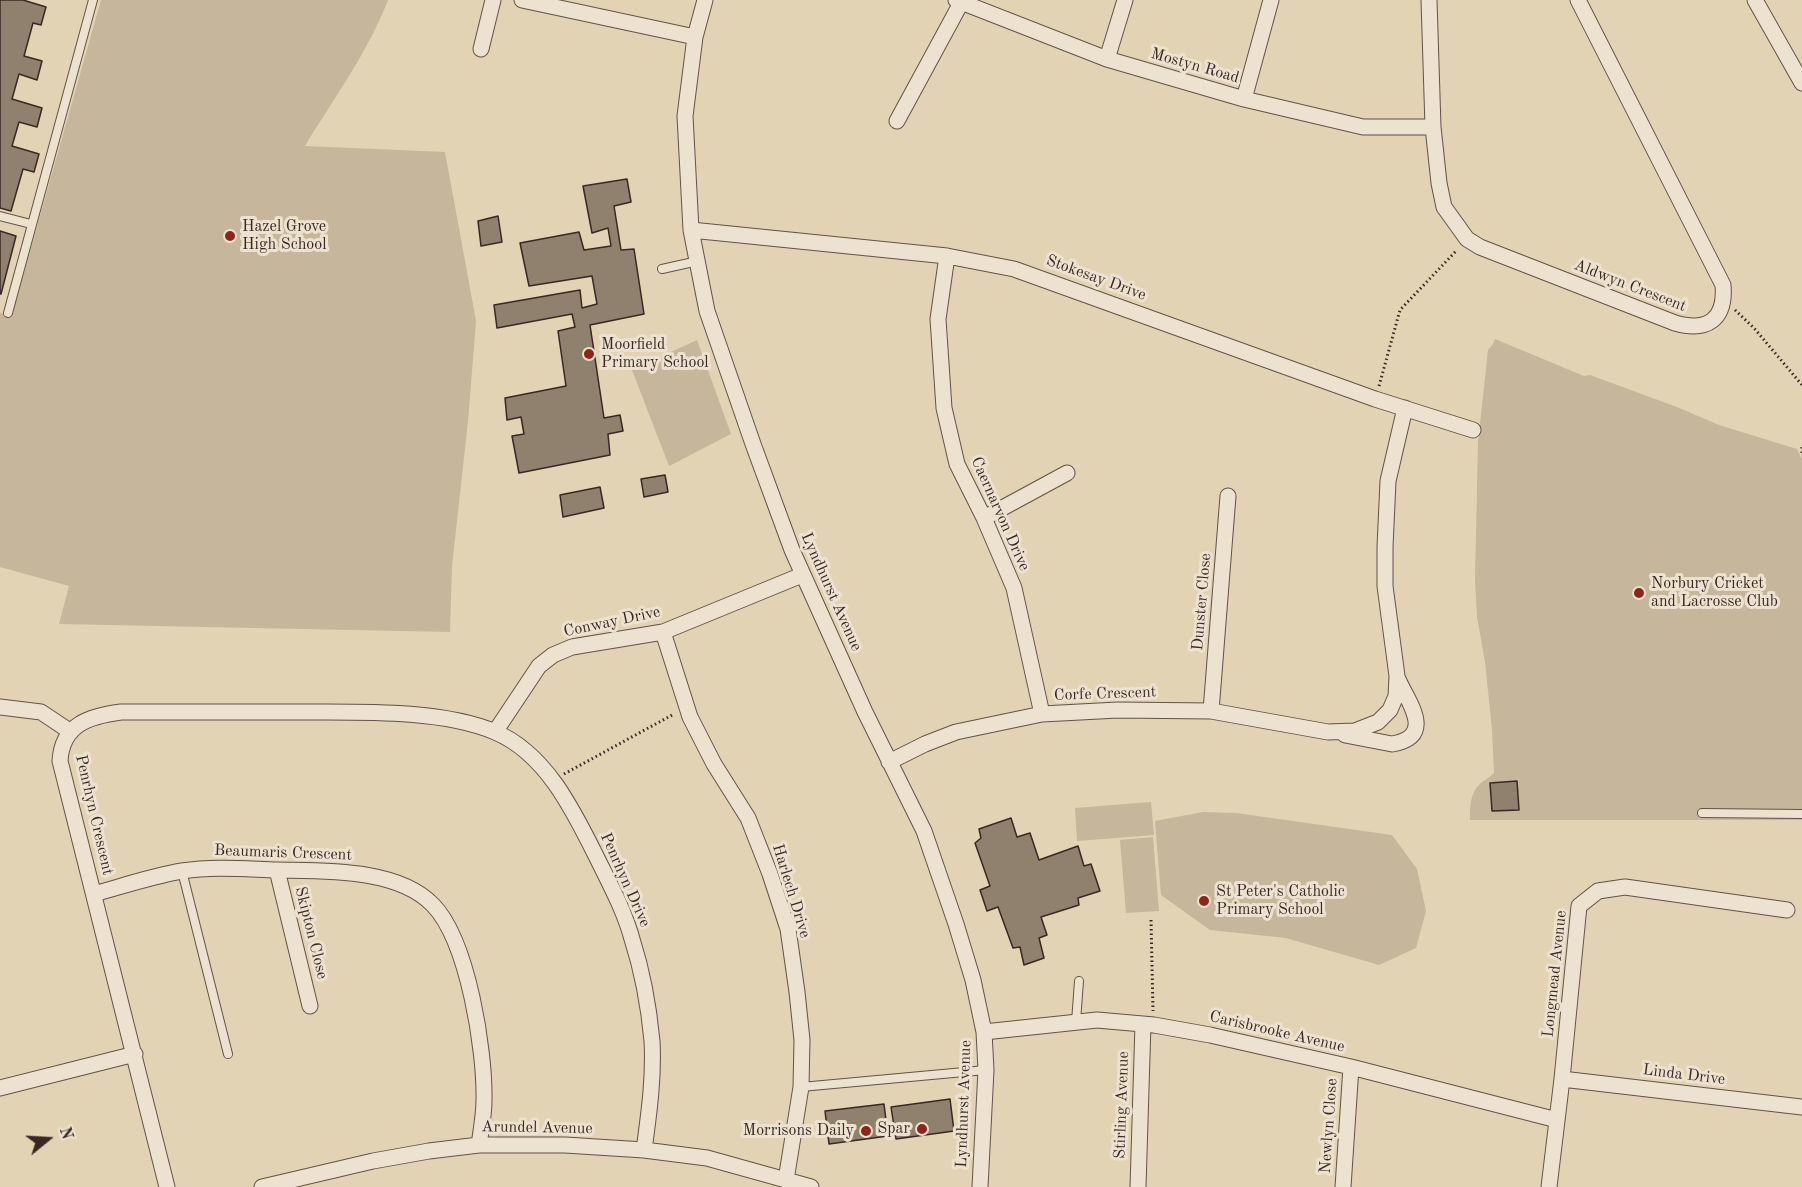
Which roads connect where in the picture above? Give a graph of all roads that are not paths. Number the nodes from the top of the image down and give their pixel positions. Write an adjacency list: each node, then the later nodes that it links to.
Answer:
1 (93, 0): 19 (lane)
2 (493, 0): 12 (street)
3 (522, 0): 11 (street)
4 (705, 0): 11 (street, Lyndhurst Avenue)
5 (1125, 0): 13 (street)
6 (1271, 0): 15 (street)
7 (1429, 0): 17 (street, Aldwyn Crescent)
8 (1578, 0): 17 (street, Aldwyn Crescent)
9 (1755, 0): 14 (street)
10 (958, 1): 13 (street, Mostyn Road); 16 (street)
11 (695, 37): 20 (street, Lyndhurst Avenue)
12 (481, 49)
13 (1107, 59): 15 (street, Mostyn Road)
14 (1802, 83)
15 (1244, 99): 17 (street, Mostyn Road)
16 (897, 121)
17 (1433, 127)
18 (0, 216): 19 (lane)
19 (31, 224): 24 (lane)
20 (691, 230): 21 (street, Stokesay Drive); 22 (street, Lyndhurst Avenue)
21 (947, 256): 25 (street, Stokesay Drive); 29 (street, Caernarvon Drive)
22 (698, 261): 23 (lane); 30 (street, Lyndhurst Avenue)
23 (662, 269)
24 (8, 313)
25 (1405, 408): 26 (street, Stokesay Drive); 32 (street, Corfe Crescent)
26 (1473, 430)
27 (1067, 473): 29 (street)
28 (1228, 496): 34 (street, Dunster Close)
29 (984, 518): 35 (street, Caernarvon Drive)
30 (802, 575): 31 (street, Conway Drive); 39 (street, Lyndhurst Avenue)
31 (663, 632): 37 (street, Conway Drive); 56 (street, Harlech Drive)
32 (1397, 676): 38 (street, Corfe Crescent); 38 (street, Corfe Crescent)
33 (0, 708): 36 (street)
34 (1212, 711): 35 (street, Corfe Crescent); 38 (street, Corfe Crescent)
35 (1042, 714): 39 (street, Corfe Crescent)
36 (70, 732): 37 (street, Penrhyn Crescent); 44 (street, Penrhyn Crescent)
37 (495, 732): 61 (street, Penrhyn Drive)
38 (1328, 732)
39 (889, 762): 50 (street, Lyndhurst Avenue)
40 (1702, 813): 41 (lane)
41 (1802, 814)
42 (277, 870): 43 (street, Beaumaris Crescent); 47 (street, Skipton Close); 60 (street, Beaumaris Crescent)
43 (182, 871): 44 (street, Beaumaris Crescent); 52 (lane)
44 (94, 894): 51 (street, Penrhyn Crescent)
45 (1787, 910): 55 (street, Longmead Avenue)
46 (1079, 981): 48 (lane)
47 (310, 1006)
48 (1076, 1022): 49 (street, Carisbrooke Avenue); 50 (street, Carisbrooke Avenue)
49 (1148, 1024): 53 (street, Carisbrooke Avenue); 67 (street, Stirling Avenue)
50 (984, 1032): 54 (street, Lyndhurst Avenue)
51 (135, 1054): 57 (street); 63 (street, Penrhyn Crescent)
52 (228, 1054)
53 (1351, 1067): 59 (street, Carisbrooke Avenue); 68 (street, Newlyn Close)
54 (986, 1070): 56 (lane); 66 (street, Lyndhurst Avenue)
55 (1563, 1079): 58 (street, Linda Drive); 59 (street, Longmead Avenue)
56 (801, 1087): 62 (street, Harlech Drive)
57 (0, 1088)
58 (1802, 1107)
59 (1557, 1120): 69 (street, Longmead Avenue)
60 (479, 1145): 61 (street, Arundel Avenue); 64 (street, Arundel Avenue)
61 (644, 1149): 62 (street, Arundel Avenue)
62 (786, 1180): 65 (street, Arundel Avenue)
63 (167, 1187)
64 (262, 1187)
65 (811, 1187)
66 (980, 1187)
67 (1138, 1187)
68 (1343, 1187)
69 (1550, 1187)

